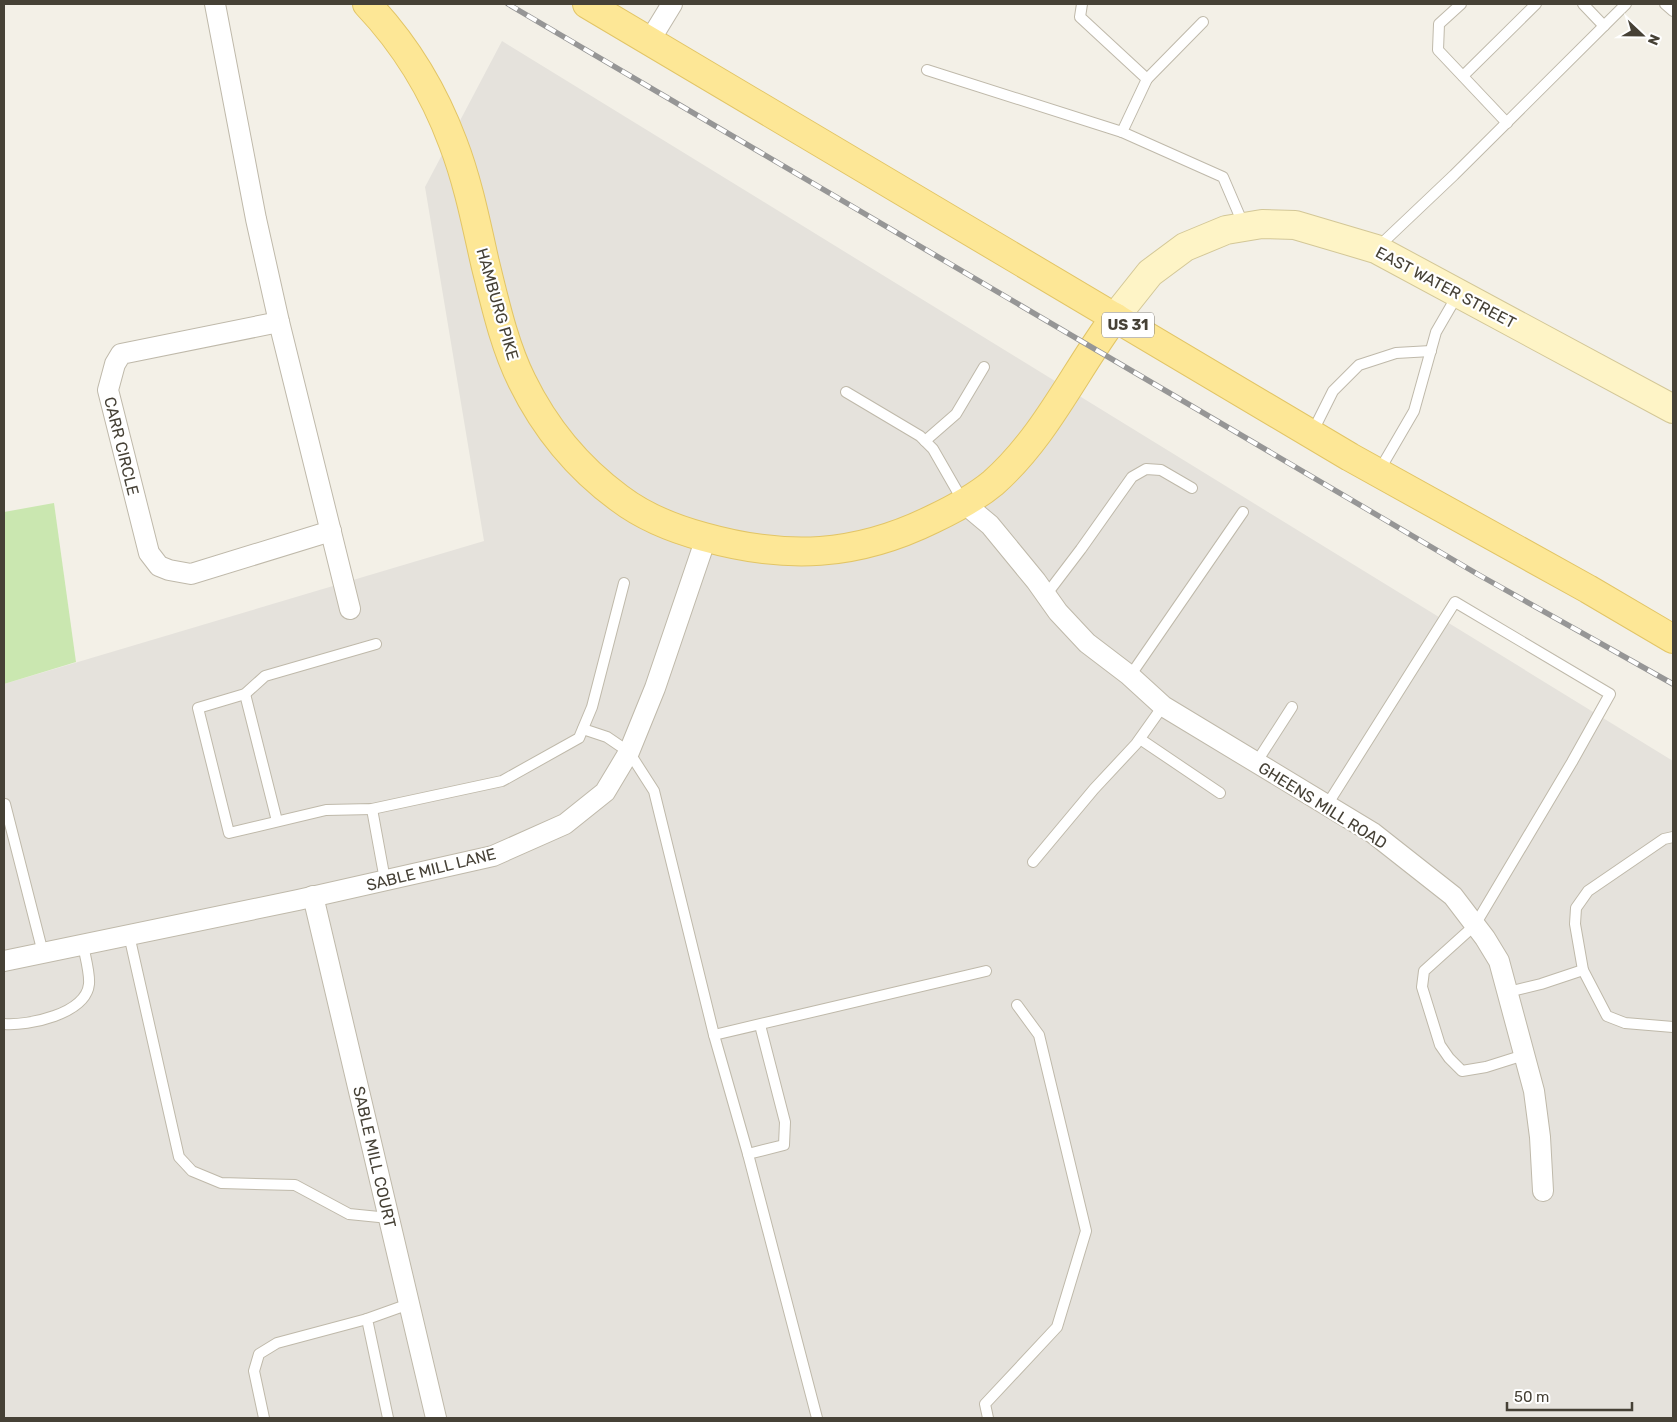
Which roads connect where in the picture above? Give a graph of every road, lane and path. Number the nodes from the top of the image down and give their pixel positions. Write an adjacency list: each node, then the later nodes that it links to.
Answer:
1 (215, 4): 24 (street)
2 (367, 4): 36 (main road, HAMBURG PIKE)
3 (588, 4): 14 (main road, US 31)
4 (672, 4): 14 (street)
5 (1082, 4): 17 (lane)
6 (1461, 4): 16 (lane)
7 (1536, 4): 16 (lane)
8 (1583, 4): 13 (lane)
9 (1626, 4): 13 (lane)
10 (1665, 4): 11 (lane)
11 (1673, 11)
12 (1203, 22): 17 (lane)
13 (1604, 26): 18 (lane)
14 (650, 40): 23 (main road, US 31)
15 (927, 70): 19 (lane)
16 (1463, 76): 18 (lane)
17 (1147, 79): 19 (lane)
18 (1507, 123): 21 (lane)
19 (1122, 132): 20 (lane)
20 (1244, 227): 21 (street, EAST WATER STREET); 23 (street, EAST WATER STREET)
21 (1376, 248): 22 (street, EAST WATER STREET)
22 (1458, 293): 25 (lane); 28 (street, EAST WATER STREET)
23 (1115, 317): 29 (main road, US 31); 33 (main road, HAMBURG PIKE)
24 (279, 322): 35 (street); 35 (street, CARR CIRCLE)
25 (1431, 351): 29 (lane); 31 (lane)
26 (984, 367): 30 (lane)
27 (846, 392): 30 (lane)
28 (1673, 408)
29 (1312, 434): 31 (main road, US 31)
30 (926, 441): 33 (lane)
31 (1378, 473): 40 (main road, US 31)
32 (1192, 488): 38 (lane)
33 (965, 504): 36 (main road, HAMBURG PIKE); 38 (street, GHEENS MILL ROAD)
34 (1243, 512): 42 (lane)
35 (331, 531): 39 (street)
36 (706, 538): 48 (street, SABLE MILL LANE)
37 (624, 584): 46 (lane)
38 (1046, 595): 42 (street, GHEENS MILL ROAD)
39 (350, 609)
40 (1673, 639)
41 (376, 644): 43 (lane)
42 (1130, 676): 44 (street, GHEENS MILL ROAD)
43 (245, 694): 54 (lane); 54 (lane)
44 (1163, 706): 47 (lane); 49 (street, GHEENS MILL ROAD)
45 (1292, 707): 49 (lane)
46 (583, 729): 48 (lane); 53 (lane)
47 (1140, 738): 50 (lane); 56 (lane)
48 (629, 752): 57 (street, SABLE MILL LANE); 71 (lane)
49 (1256, 763): 52 (street, GHEENS MILL ROAD)
50 (1220, 793)
51 (5, 804): 62 (lane)
52 (1327, 806): 59 (street, GHEENS MILL ROAD); 59 (lane)
53 (372, 809): 54 (lane); 57 (lane)
54 (277, 822)
55 (1673, 837): 64 (lane)
56 (1033, 862)
57 (385, 880): 58 (street, SABLE MILL LANE)
58 (314, 896): 60 (street, SABLE MILL LANE); 75 (street, SABLE MILL COURT)
59 (1475, 924): 66 (street, GHEENS MILL ROAD); 72 (lane)
60 (129, 935): 61 (street, SABLE MILL LANE); 75 (lane)
61 (83, 945): 62 (street, SABLE MILL LANE); 68 (lane)
62 (43, 953): 63 (street, SABLE MILL LANE)
63 (4, 961)
64 (1583, 970): 66 (lane); 70 (lane)
65 (986, 971): 69 (lane)
66 (1508, 992): 72 (street, GHEENS MILL ROAD)
67 (1017, 1005): 82 (lane)
68 (4, 1024)
69 (760, 1025): 71 (lane); 73 (lane)
70 (1673, 1028)
71 (714, 1036): 73 (lane)
72 (1524, 1056): 74 (street, GHEENS MILL ROAD)
73 (748, 1154): 81 (lane)
74 (1543, 1191)
75 (389, 1218): 76 (street, SABLE MILL COURT)
76 (409, 1304): 77 (lane); 80 (street, SABLE MILL COURT)
77 (367, 1318): 78 (lane); 79 (lane)
78 (264, 1418)
79 (388, 1418)
80 (436, 1418)
81 (817, 1418)
82 (988, 1418)

